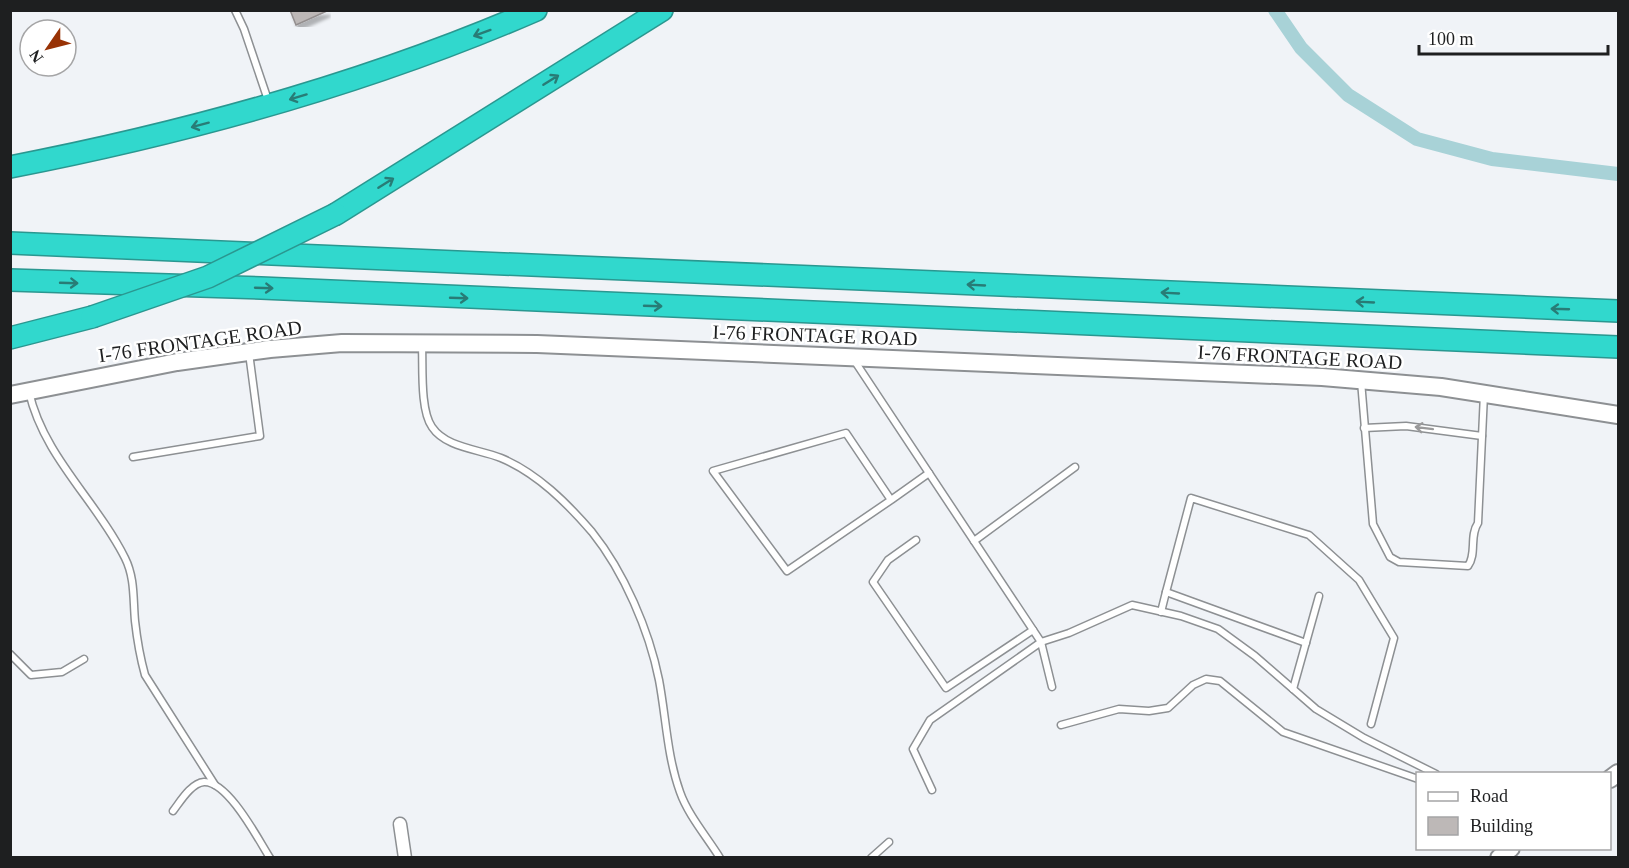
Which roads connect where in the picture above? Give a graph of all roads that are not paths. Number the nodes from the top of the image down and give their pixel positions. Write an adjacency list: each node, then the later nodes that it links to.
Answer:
1 (235, 10): 4 (lane)
2 (536, 10): 4 (highway, one-way to 4)
3 (662, 10): 9 (highway, one-way to 3, bridge)
4 (270, 105): 5 (highway, one-way to 5)
5 (10, 167)
6 (10, 243): 8 (highway, one-way to 6)
7 (10, 280): 11 (highway, one-way to 11)
8 (1618, 311)
9 (10, 338)
10 (421, 344): 12 (street, I-76 FRONTAGE ROAD); 13 (street, I-76 FRONTAGE ROAD); 48 (lane)
11 (1618, 347)
12 (249, 351): 15 (street, I-76 FRONTAGE ROAD); 21 (lane)
13 (852, 357): 14 (street, I-76 FRONTAGE ROAD); 23 (lane)
14 (1361, 381): 16 (street, I-76 FRONTAGE ROAD); 19 (lane)
15 (29, 391): 17 (street, I-76 FRONTAGE ROAD); 41 (lane)
16 (1484, 394): 18 (street, I-76 FRONTAGE ROAD); 20 (lane)
17 (10, 395)
18 (1618, 415)
19 (1364, 428): 20 (lane, one-way to 19); 20 (lane)
20 (1482, 436)
21 (133, 457)
22 (1075, 467): 26 (lane)
23 (929, 473): 24 (lane); 26 (lane)
24 (891, 500): 24 (lane)
25 (916, 540): 30 (lane)
26 (974, 541): 30 (lane)
27 (1166, 592): 29 (lane); 32 (lane); 37 (lane)
28 (1319, 596): 32 (lane)
29 (1161, 612): 31 (lane); 36 (lane)
30 (1033, 630): 31 (lane)
31 (1041, 642): 35 (lane); 42 (lane)
32 (1306, 643): 36 (lane)
33 (10, 654): 34 (lane)
34 (84, 659)
35 (1052, 687)
36 (1293, 689): 39 (lane)
37 (1371, 724)
38 (1061, 725): 40 (lane)
39 (1432, 772)
40 (1416, 778)
41 (215, 785): 43 (lane); 46 (lane)
42 (932, 790)
43 (173, 811)
44 (400, 824): 47 (street)
45 (889, 842): 49 (lane)
46 (270, 858)
47 (405, 858)
48 (720, 858)
49 (871, 858)

